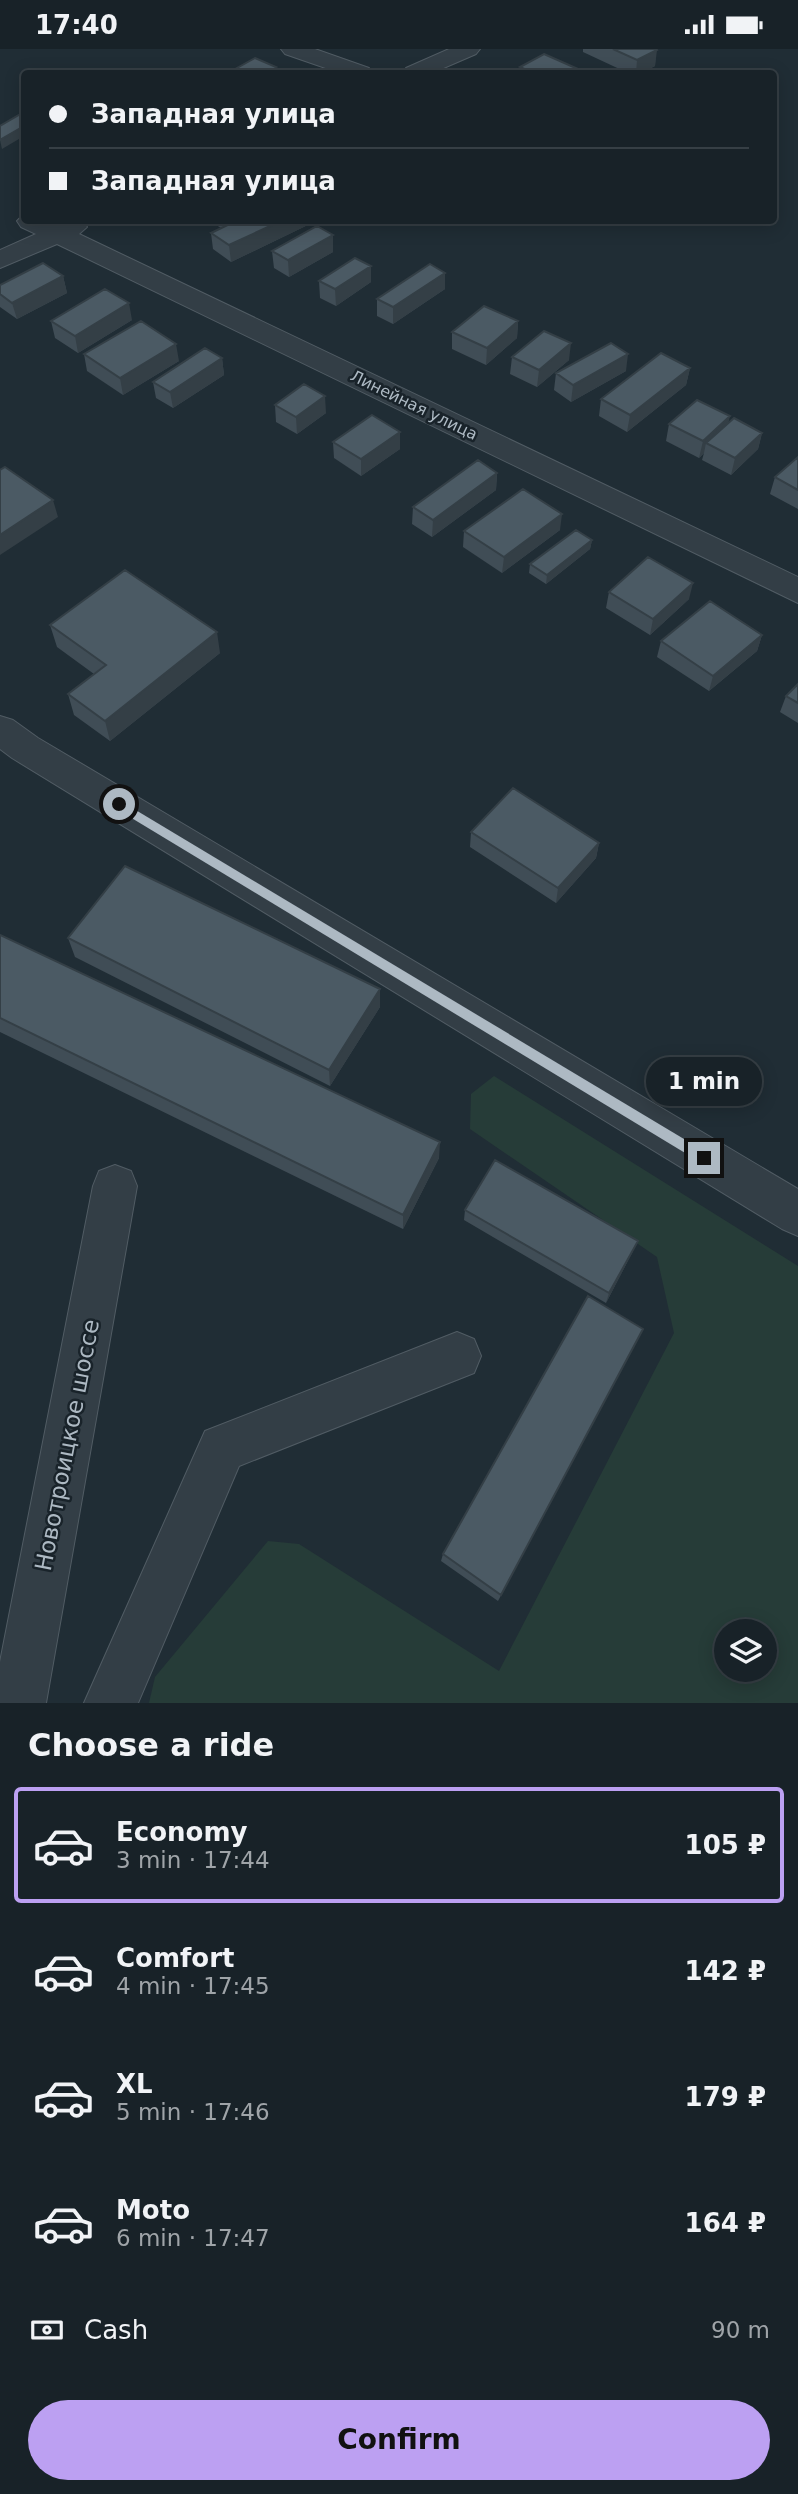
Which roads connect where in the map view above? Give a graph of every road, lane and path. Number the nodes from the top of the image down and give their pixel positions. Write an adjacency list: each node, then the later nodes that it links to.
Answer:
1 (293, 49): 3 (street)
2 (468, 49): 4 (street)
3 (352, 70)
4 (421, 70)
5 (37, 224): 7 (street, Линейная улица)
6 (82, 224): 7 (street)
7 (59, 234): 8 (street); 9 (street, Линейная улица)
8 (0, 260)
9 (798, 591)
10 (0, 730): 12 (street)
11 (115, 1186): 14 (street, Новотроицкое шоссе)
12 (798, 1215)
13 (457, 1356): 15 (street)
14 (19, 1703)
15 (111, 1703)

